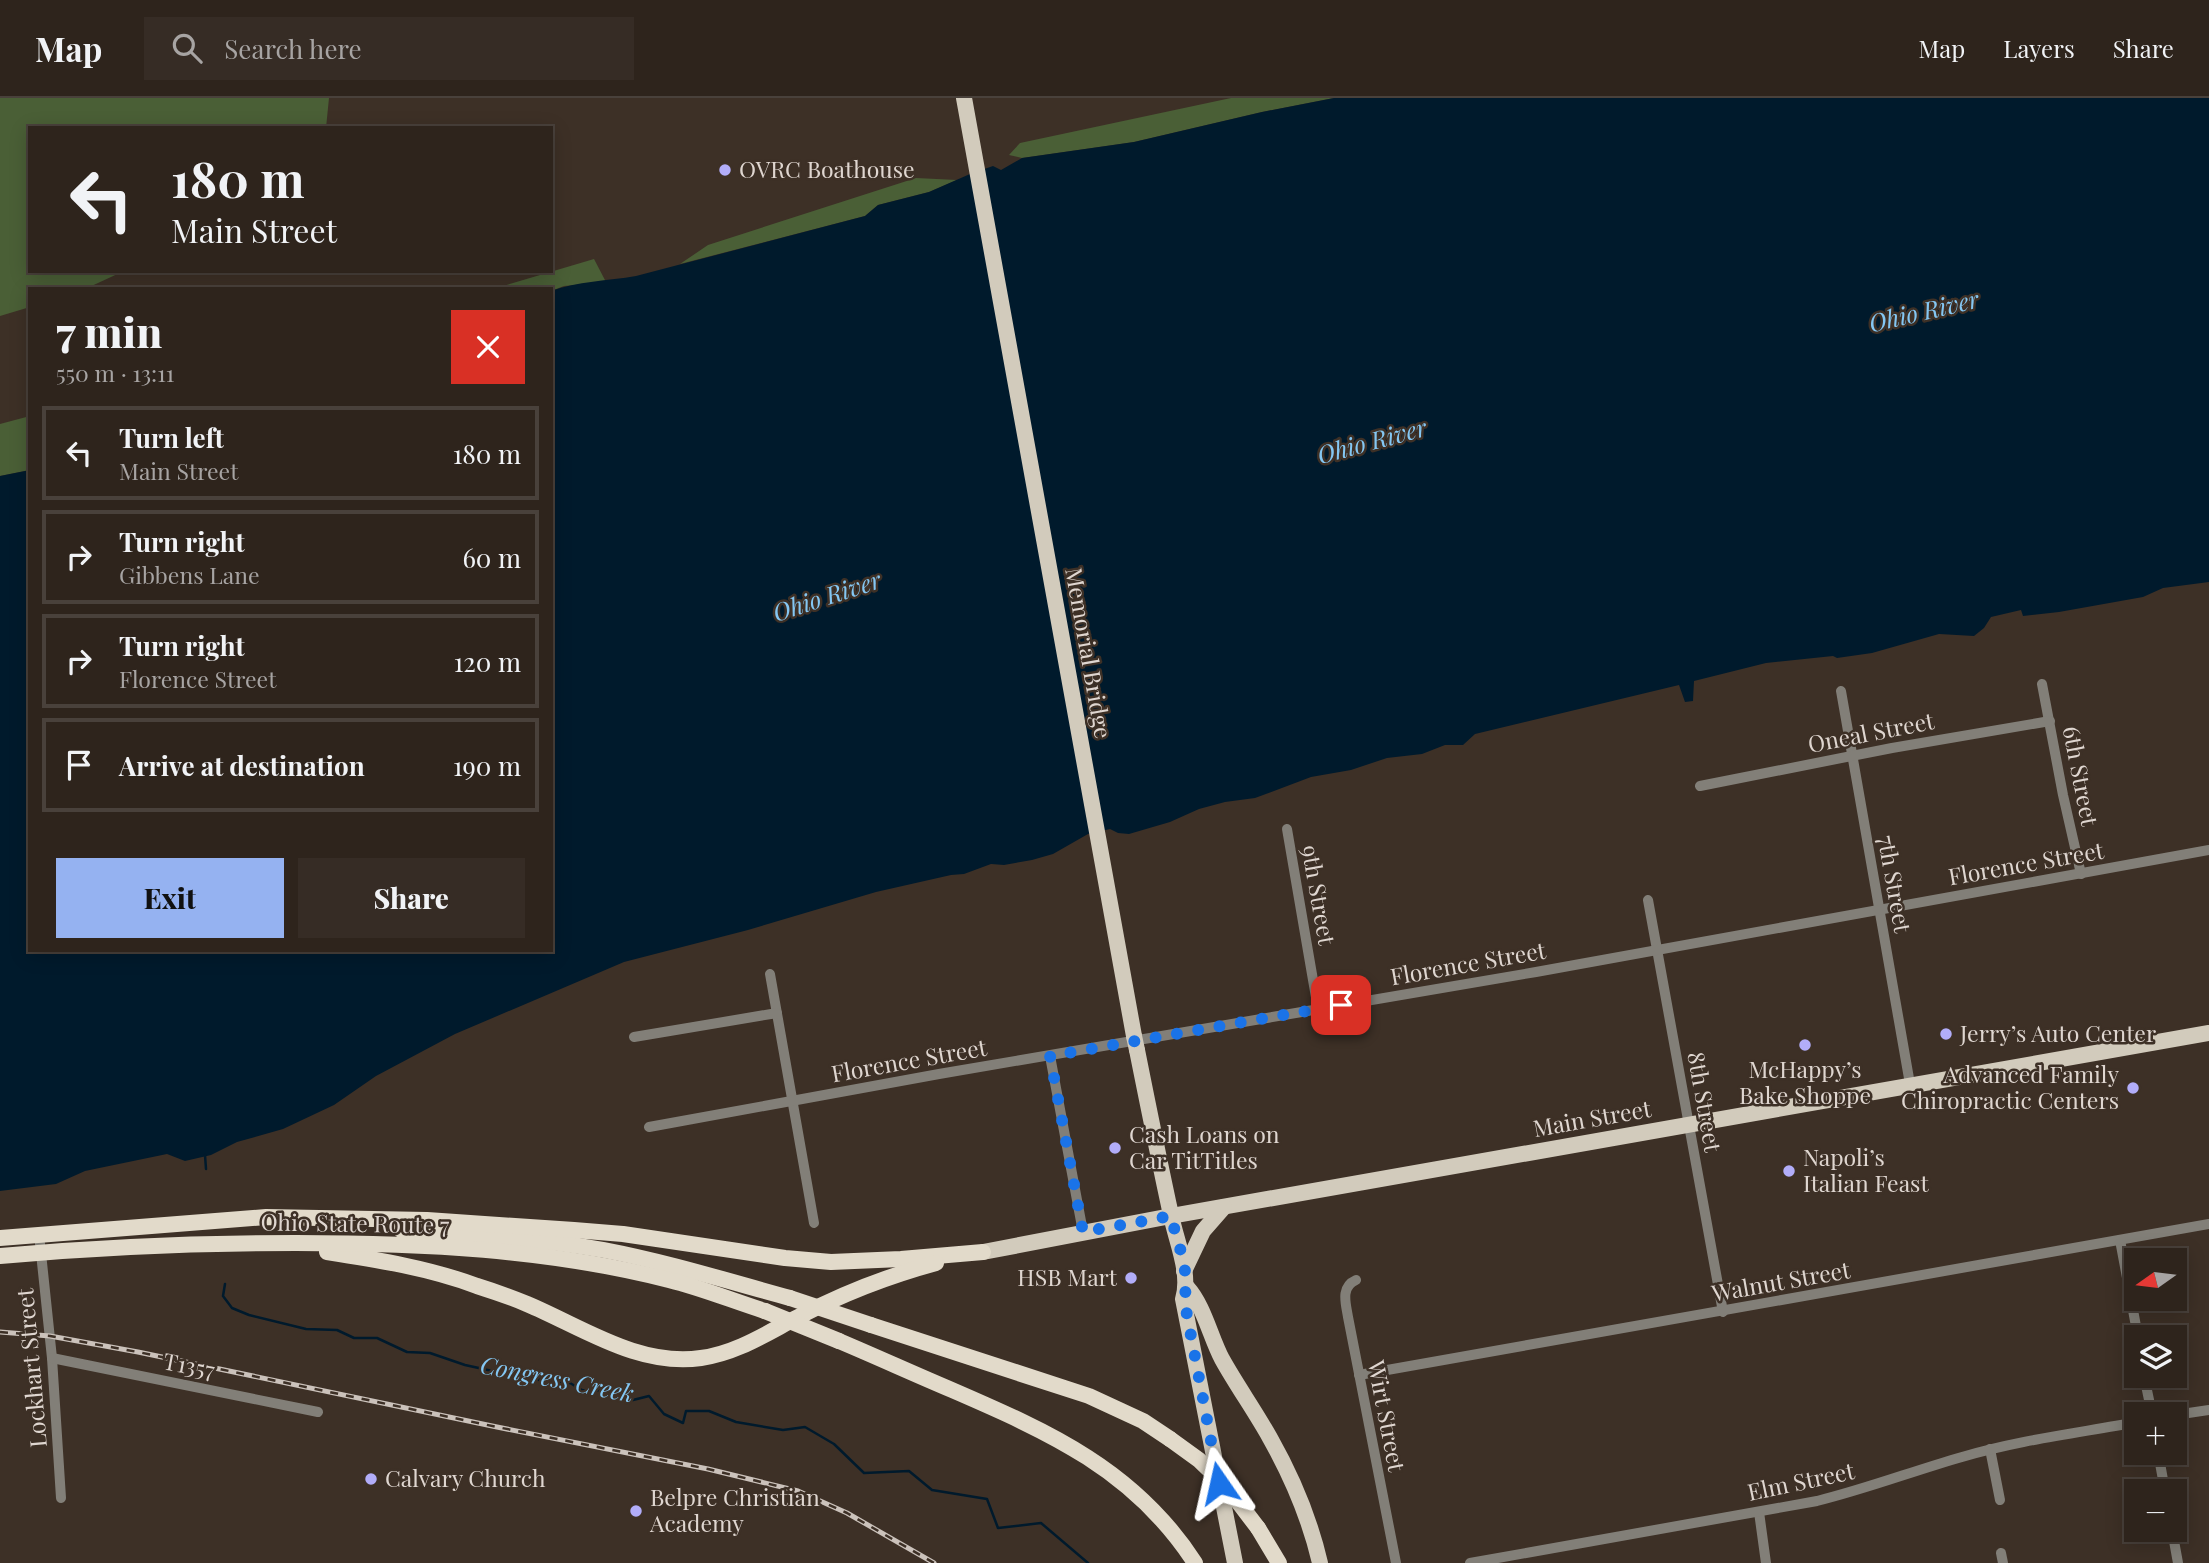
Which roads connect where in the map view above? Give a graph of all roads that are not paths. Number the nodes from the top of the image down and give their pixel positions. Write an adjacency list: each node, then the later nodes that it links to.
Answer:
1 (964, 98): 24 (main road, Memorial Bridge, bridge)
2 (2042, 684): 4 (street, 6th Street)
3 (1841, 691): 5 (street, 7th Street)
4 (2049, 721): 5 (street, Oneal Street); 9 (street, 6th Street)
5 (1852, 756): 6 (street, Oneal Street); 11 (street, 7th Street)
6 (1700, 786)
7 (1287, 830): 14 (street, 9th Street)
8 (2209, 850): 9 (street, Florence Street)
9 (2081, 874): 11 (street, Florence Street)
10 (1648, 900): 12 (street, 8th Street)
11 (1879, 910): 12 (street, Florence Street); 19 (street, 7th Street)
12 (1658, 950): 14 (street, Florence Street); 21 (street, 8th Street)
13 (770, 974): 15 (street)
14 (1318, 1009): 18 (street, Florence Street)
15 (777, 1013): 17 (street); 20 (street)
16 (2209, 1032): 19 (main road, Main Street)
17 (634, 1037)
18 (1050, 1056): 20 (street, Florence Street); 28 (street)
19 (1910, 1084): 21 (main road, Main Street)
20 (793, 1101): 22 (street, Florence Street); 25 (street)
21 (1690, 1125): 23 (main road, Main Street); 38 (street, 8th Street)
22 (649, 1127)
23 (1224, 1207): 24 (main road, Main Street); 36 (main road)
24 (1171, 1216): 28 (main road, Main Street); 36 (main road, Memorial Bridge)
25 (814, 1223)
26 (2209, 1224): 31 (street, Walnut Street)
27 (154, 1226): 29 (highway); 34 (highway); 53 (highway, bridge)
28 (1083, 1232): 34 (main road, Main Street)
29 (39, 1234): 30 (highway); 33 (street, Lockhart Street)
30 (0, 1238)
31 (2120, 1240): 38 (street, Walnut Street); 39 (street)
32 (268, 1243): 33 (highway, Ohio State Route 7); 34 (highway); 51 (highway, Ohio State Route 7, bridge)
33 (41, 1252): 35 (highway, Ohio State Route 7); 40 (street, Lockhart Street)
34 (982, 1252)
35 (0, 1256)
36 (1186, 1279): 52 (main road); 54 (main road)
37 (1356, 1280): 41 (street, Wirt Street)
38 (1723, 1312): 41 (street, Walnut Street)
39 (2136, 1325)
40 (52, 1358): 43 (street, T1357); 47 (street, Lockhart Street)
41 (1359, 1375): 55 (street, Wirt Street)
42 (2209, 1410): 44 (street)
43 (318, 1412)
44 (2187, 1413)
45 (2124, 1424): 46 (street, Elm Street)
46 (1990, 1450): 48 (street); 49 (street, Elm Street)
47 (61, 1498)
48 (2000, 1500)
49 (1759, 1511): 56 (street, Elm Street); 57 (street)
50 (2175, 1542): 58 (street)
51 (1195, 1563)
52 (1235, 1563)
53 (1279, 1563)
54 (1320, 1563)
55 (1396, 1563)
56 (1470, 1563)
57 (1766, 1563)
58 (2179, 1563)

